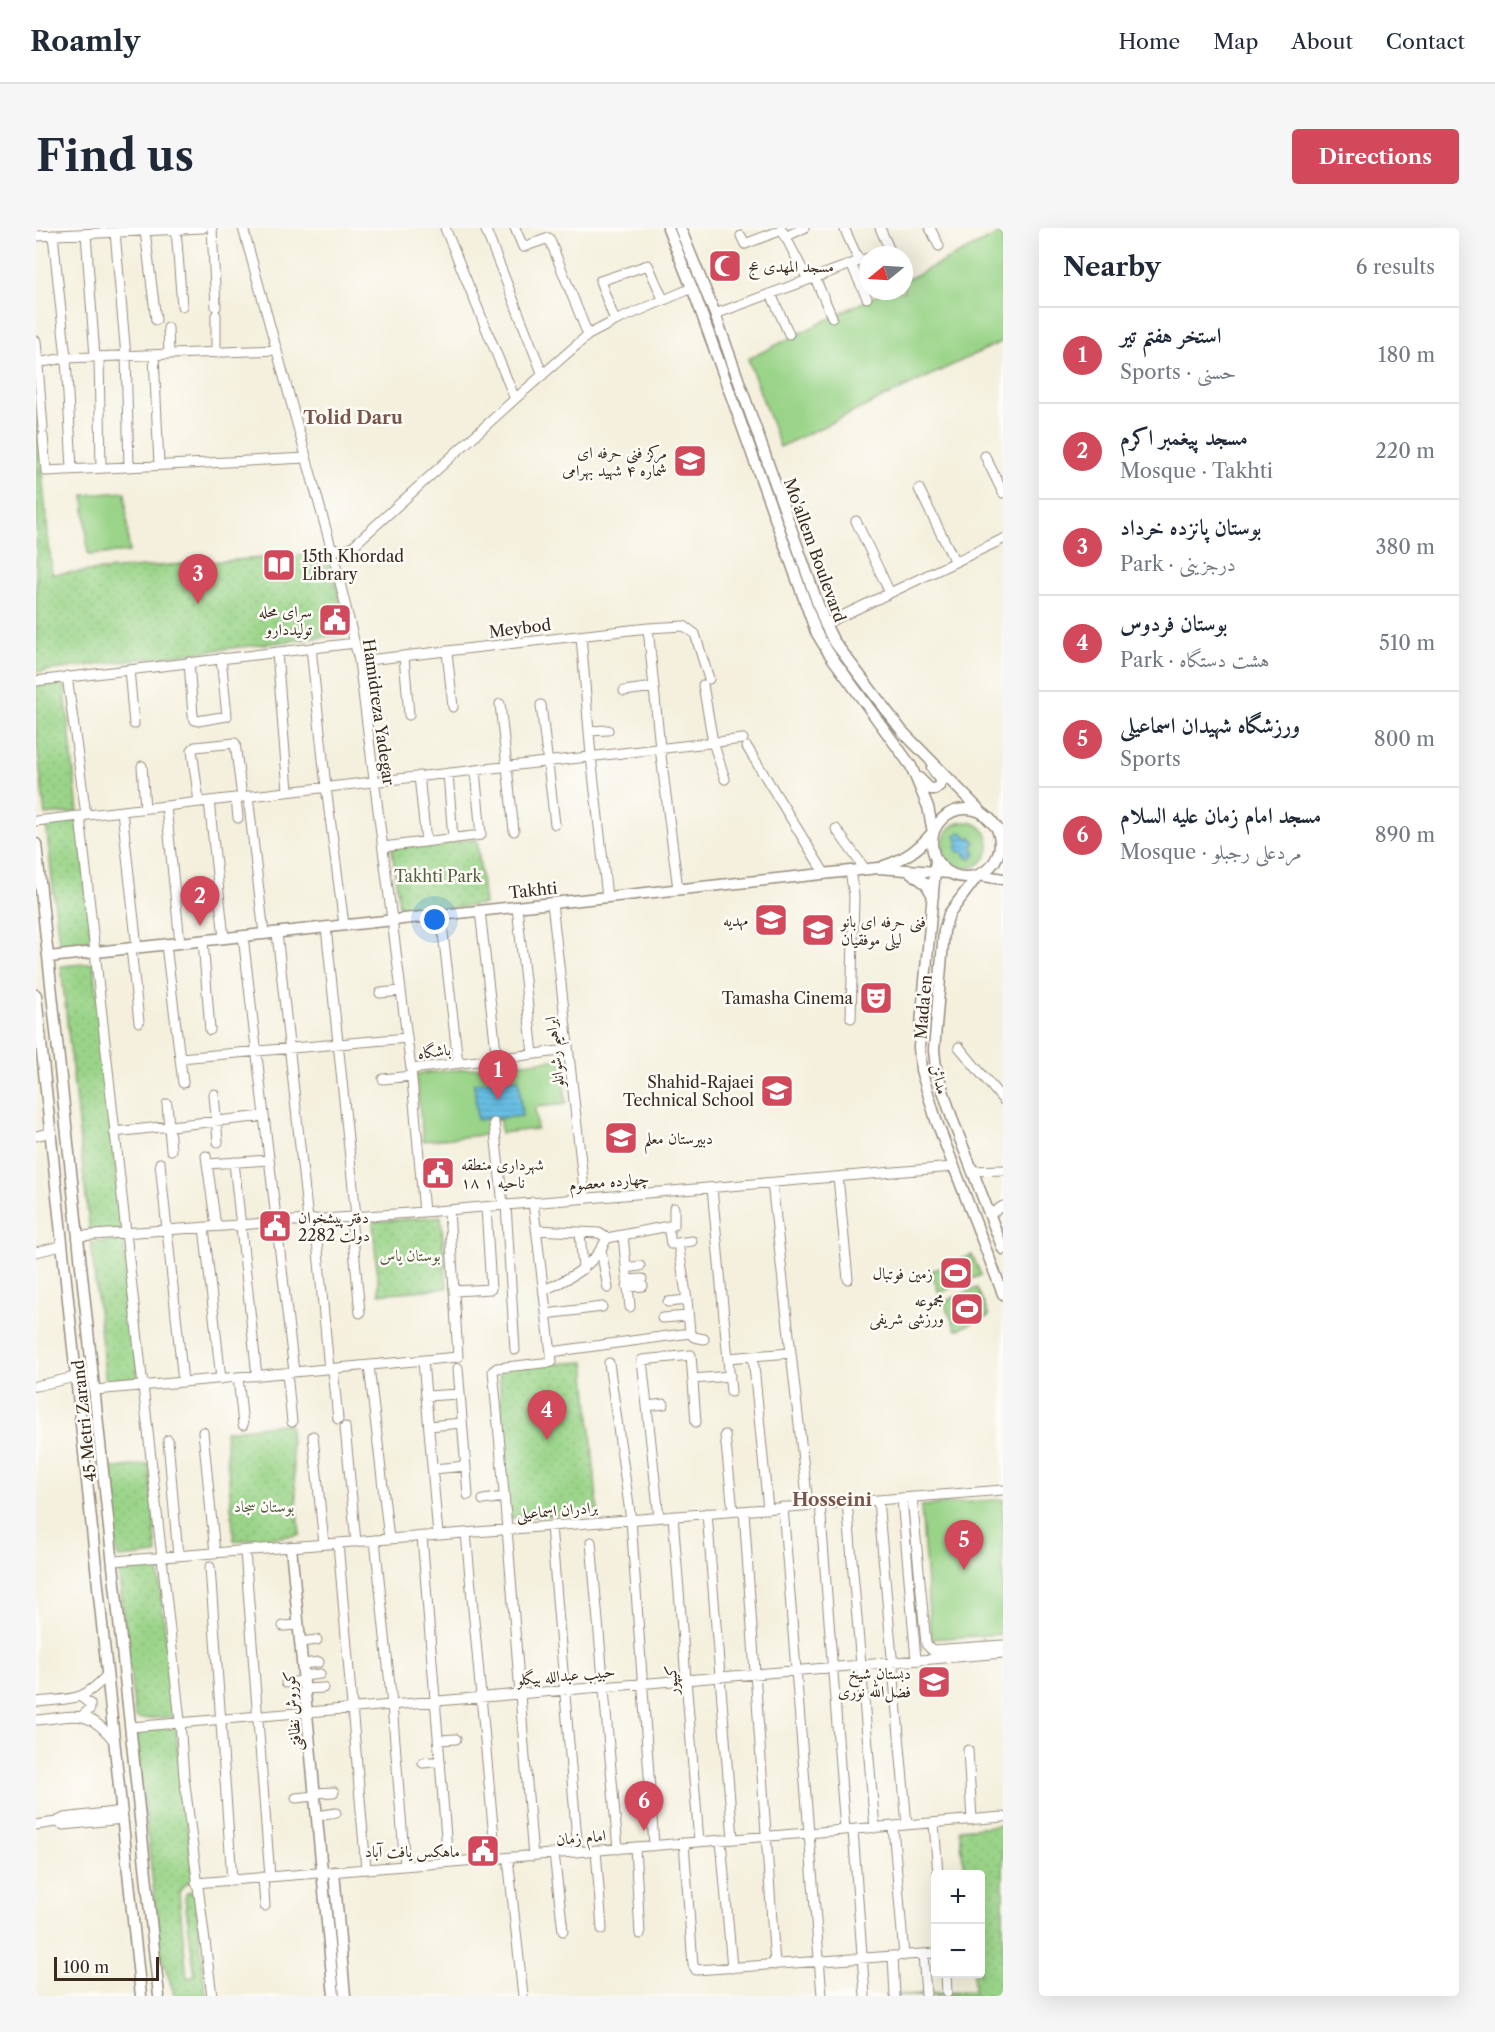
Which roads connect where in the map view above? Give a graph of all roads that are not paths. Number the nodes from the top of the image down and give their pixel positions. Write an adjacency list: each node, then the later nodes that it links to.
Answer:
1 (189, 228): 2 (street); 13 (street)
2 (203, 228)
3 (212, 228): 42 (street)
4 (243, 228): 41 (street, Hamidreza Yadegar)
5 (445, 228): 50 (street)
6 (485, 228): 49 (street)
7 (515, 228): 39 (street)
8 (668, 228): 29 (main road, Mo'allem Boulevard)
9 (680, 228): 33 (main road, Mo'allem Boulevard)
10 (804, 228): 18 (street)
11 (880, 228): 23 (street)
12 (930, 228): 26 (street)
13 (176, 229): 14 (street); 32 (street)
14 (148, 230): 17 (street); 35 (street)
15 (845, 230): 27 (street)
16 (72, 231): 19 (street); 20 (street)
17 (110, 231): 19 (street); 45 (street)
18 (783, 232): 22 (street); 28 (street)
19 (86, 234): 46 (street)
20 (53, 235): 21 (street); 47 (street)
21 (36, 236)
22 (741, 236)
23 (888, 242): 24 (street); 25 (street)
24 (887, 246)
25 (890, 246)
26 (939, 246)
27 (859, 261): 28 (street)
28 (811, 279): 30 (street); 34 (street)
29 (692, 288): 31 (street); 96 (main road, Mo'allem Boulevard)
30 (771, 294): 33 (street); 38 (street)
31 (663, 299): 36 (street); 36 (street)
32 (182, 306)
33 (715, 315): 64 (main road, Mo'allem Boulevard)
34 (832, 317)
35 (156, 320)
36 (615, 321): 39 (street)
37 (168, 328): 43 (street)
38 (789, 334)
39 (588, 335): 49 (street)
40 (36, 340): 48 (street)
41 (277, 350): 42 (street); 52 (street, Hamidreza Yadegar)
42 (216, 352): 43 (street)
43 (169, 354): 44 (street)
44 (154, 355): 45 (street); 53 (street)
45 (126, 356): 46 (street); 54 (street)
46 (97, 357): 47 (street); 55 (street)
47 (66, 358): 48 (street); 56 (street)
48 (37, 363): 56 (street)
49 (543, 375): 50 (street)
50 (515, 399): 61 (street)
51 (985, 456): 58 (street)
52 (306, 458): 53 (street); 61 (street, Hamidreza Yadegar)
53 (159, 465): 54 (street)
54 (129, 466): 55 (street)
55 (101, 468): 56 (street)
56 (72, 469)
57 (919, 489): 62 (street)
58 (1003, 493)
59 (856, 521): 63 (street)
60 (1003, 539): 62 (street)
61 (331, 547): 67 (street, Hamidreza Yadegar)
62 (955, 562): 63 (street)
63 (891, 593): 64 (street)
64 (825, 624): 88 (main road, Mo'allem Boulevard)
65 (648, 628): 66 (street, Meybod); 78 (street); 87 (street, Meybod)
66 (580, 636): 70 (street, Meybod); 86 (street)
67 (355, 643): 68 (street); 73 (street, Hamidreza Yadegar)
68 (311, 648): 69 (street); 100 (street)
69 (277, 652): 72 (street); 101 (street)
70 (447, 652): 71 (street, Meybod); 82 (street)
71 (404, 657): 73 (street, Meybod); 83 (street)
72 (221, 658): 74 (street); 74 (street)
73 (359, 661): 99 (street, Hamidreza Yadegar)
74 (189, 662): 75 (street)
75 (129, 669): 76 (street); 84 (street)
76 (67, 676): 77 (street); 107 (street)
77 (36, 681)
78 (654, 687): 79 (street); 89 (street)
79 (624, 691)
80 (500, 704): 93 (street)
81 (541, 705): 91 (street)
82 (453, 707)
83 (409, 715)
84 (134, 724)
85 (608, 730): 86 (street)
86 (589, 731): 90 (street)
87 (713, 742): 89 (street); 98 (street); 127 (street)
88 (916, 747): 96 (main road); 109 (main road, Mo'allem Boulevard)
89 (660, 748): 90 (street); 130 (street)
90 (591, 756): 91 (street); 131 (street)
91 (546, 761): 93 (street); 111 (street)
92 (142, 766): 105 (street)
93 (506, 766): 94 (street); 113 (street)
94 (475, 770): 95 (street); 116 (street)
95 (448, 773): 97 (street); 116 (street)
96 (916, 775): 114 (main road, Mo'allem Boulevard)
97 (419, 776): 99 (street); 117 (street)
98 (725, 778)
99 (374, 781): 100 (street); 119 (street, Hamidreza Yadegar)
100 (326, 787): 101 (street); 138 (street)
101 (288, 791): 102 (street)
102 (242, 797): 103 (street); 103 (street); 108 (street); 141 (street)
103 (204, 801): 104 (street); 143 (street)
104 (166, 806): 105 (street); 145 (street)
105 (145, 808): 106 (street)
106 (122, 811): 107 (street); 147 (street)
107 (83, 815): 110 (street); 148 (street)
108 (238, 818)
109 (992, 820): 114 (main road); 115 (main road, Mo'allem Boulevard); 128 (main road)
110 (36, 821)
111 (555, 824)
112 (836, 830): 122 (street)
113 (514, 831)
114 (933, 832): 120 (main road); 121 (main road, Takhti)
115 (1003, 834)
116 (453, 839): 117 (street)
117 (426, 842): 119 (street)
118 (36, 844): 149 (main road, 45 Metri Zarand)
119 (383, 847): 137 (street, Hamidreza Yadegar)
120 (936, 859): 125 (main road, مدائن); 126 (main road)
121 (878, 868): 122 (main road, Takhti); 123 (main road, Takhti)
122 (865, 869): 124 (main road, Takhti)
123 (906, 869): 125 (main road, Takhti); 132 (main road)
124 (850, 871): 127 (main road, Takhti); 153 (street)
125 (935, 872): 126 (main road, Takhti); 132 (main road, مدائن)
126 (950, 873): 128 (main road)
127 (825, 874): 130 (main road, Takhti)
128 (978, 875): 129 (main road); 186 (main road, Mada'en)
129 (1003, 879)
130 (678, 889): 131 (main road, Takhti)
131 (607, 897): 133 (main road, Takhti)
132 (933, 897): 184 (main road, مدائن)
133 (552, 903): 134 (main road, Takhti); 160 (street, ابراهیم رشوانلو)
134 (517, 907): 135 (main road, Takhti); 162 (street)
135 (480, 911): 136 (main road, Takhti); 164 (street)
136 (441, 915): 137 (main road, Takhti); 165 (street)
137 (393, 920): 138 (main road, Takhti); 150 (street, Hamidreza Yadegar)
138 (344, 925): 139 (main road, Takhti)
139 (326, 927): 140 (main road, Takhti); 157 (street)
140 (278, 933): 141 (main road, Takhti); 159 (street)
141 (264, 934): 142 (main road, Takhti)
142 (243, 936): 143 (main road, Takhti); 161 (street)
143 (224, 938): 144 (main road, Takhti)
144 (203, 941): 145 (main road, Takhti); 155 (street)
145 (180, 943): 146 (main road, Takhti)
146 (166, 945): 147 (main road, Takhti); 163 (street)
147 (134, 948): 148 (main road, Takhti); 154 (street)
148 (95, 952): 149 (main road, Takhti); 177 (street)
149 (49, 957): 211 (main road, 45 Metri Zarand)
150 (401, 991): 151 (street); 156 (street, Hamidreza Yadegar)
151 (380, 993)
152 (36, 995): 176 (main road, 45 Metri Zarand)
153 (851, 1018)
154 (139, 1022)
155 (210, 1030)
156 (407, 1038): 157 (street); 166 (street, Hamidreza Yadegar)
157 (339, 1044): 159 (street); 199 (street)
158 (959, 1047): 170 (street)
159 (291, 1048): 161 (street); 200 (street)
160 (568, 1050): 162 (street, باشگاه); 190 (street, ابراهیم رشوانلو)
161 (256, 1051): 163 (street); 172 (street)
162 (533, 1054): 164 (street, باشگاه)
163 (180, 1058): 168 (street)
164 (497, 1059): 165 (street, باشگاه)
165 (458, 1063): 166 (street, باشگاه)
166 (411, 1072): 167 (street, باشگاه); 197 (street, Hamidreza Yadegar)
167 (383, 1078)
168 (183, 1083)
169 (214, 1094): 173 (street)
170 (1003, 1100)
171 (167, 1104): 175 (street)
172 (264, 1116): 173 (street); 181 (street)
173 (216, 1121): 175 (street); 179 (street)
174 (495, 1123): 192 (street)
175 (168, 1127): 177 (street); 180 (street)
176 (52, 1132): 178 (street); 215 (main road, 45 Metri Zarand)
177 (114, 1132): 208 (street)
178 (36, 1136)
179 (218, 1142)
180 (171, 1150)
181 (269, 1160): 182 (street); 201 (street)
182 (234, 1162): 202 (street); 203 (street)
183 (160, 1163): 206 (street)
184 (953, 1167): 187 (street, چهارده معصوم); 228 (main road, مدائن)
185 (1003, 1170): 186 (street)
186 (972, 1171): 198 (main road, Mada'en)
187 (838, 1177): 188 (street, چهارده معصوم); 222 (street)
188 (772, 1183): 189 (street, چهارده معصوم); 240 (street)
189 (712, 1188): 190 (street, چهارده معصوم); 243 (street)
190 (585, 1198): 191 (street, چهارده معصوم)
191 (533, 1203): 192 (street, چهارده معصوم); 207 (street)
192 (505, 1205): 193 (street, چهارده معصوم); 239 (street)
193 (486, 1206): 196 (street, چهارده معصوم); 227 (street)
194 (1003, 1206): 198 (street)
195 (674, 1208): 204 (street)
196 (449, 1210): 197 (street, چهارده معصوم); 227 (street)
197 (424, 1212): 199 (street, چهارده معصوم)
198 (989, 1215): 216 (main road, Mada'en)
199 (353, 1217): 200 (street, چهارده معصوم); 233 (street)
200 (311, 1220): 201 (street, چهارده معصوم); 248 (street)
201 (277, 1222): 202 (street, چهارده معصوم); 249 (street)
202 (240, 1225): 203 (street, چهارده معصوم); 250 (street)
203 (216, 1226): 205 (street, چهارده معصوم)
204 (668, 1226): 210 (street); 214 (street)
205 (204, 1227): 206 (street, چهارده معصوم); 254 (street)
206 (166, 1230): 208 (street, چهارده معصوم); 256 (street)
207 (536, 1230): 209 (street); 226 (street)
208 (124, 1233): 211 (street, چهارده معصوم); 258 (street)
209 (580, 1233): 212 (street); 221 (street)
210 (622, 1235): 212 (street); 220 (street)
211 (80, 1236): 259 (main road, 45 Metri Zarand)
212 (607, 1238): 217 (street)
213 (692, 1241): 214 (street)
214 (678, 1243): 229 (street)
215 (61, 1246): 218 (street); 252 (main road, 45 Metri Zarand)
216 (1003, 1249)
217 (601, 1250): 221 (street); 225 (street)
218 (36, 1252)
219 (640, 1266): 220 (street)
220 (626, 1268): 224 (street)
221 (583, 1269): 226 (street)
222 (848, 1279)
223 (642, 1282): 224 (street)
224 (627, 1283): 232 (street)
225 (608, 1288)
226 (544, 1290): 234 (street)
227 (454, 1291): 245 (street)
228 (1003, 1294)
229 (687, 1300): 230 (street); 235 (street)
230 (668, 1302)
231 (602, 1307): 234 (street)
232 (630, 1307)
233 (360, 1313)
234 (546, 1314): 242 (street)
235 (688, 1316): 236 (street); 237 (street)
236 (662, 1318)
237 (690, 1332): 238 (street); 242 (street)
238 (704, 1339)
239 (515, 1350)
240 (791, 1353): 241 (street); 284 (street)
241 (753, 1356): 243 (street); 286 (street)
242 (552, 1357): 278 (street)
243 (728, 1358): 251 (street)
244 (423, 1361): 245 (street); 247 (street); 262 (street)
245 (458, 1363): 261 (street)
246 (609, 1364): 291 (street)
247 (369, 1366): 248 (street); 297 (street)
248 (331, 1369): 249 (street); 299 (street)
249 (290, 1373): 250 (street); 265 (street)
250 (257, 1376): 253 (street)
251 (730, 1376): 255 (street); 260 (street)
252 (75, 1377): 257 (street); 327 (main road, 45 Metri Zarand)
253 (238, 1377): 254 (street); 268 (street)
254 (221, 1379): 256 (street)
255 (693, 1379): 264 (street); 266 (street)
256 (183, 1382): 258 (street)
257 (36, 1386)
258 (142, 1386): 259 (street); 307 (street)
259 (95, 1390): 308 (main road, 45 Metri Zarand)
260 (731, 1392)
261 (460, 1394): 262 (street); 267 (street)
262 (426, 1396): 269 (street)
263 (664, 1404): 264 (street)
264 (647, 1406): 290 (street)
265 (292, 1422)
266 (696, 1422)
267 (462, 1424): 269 (street); 274 (street)
268 (243, 1425)
269 (429, 1426): 275 (street)
270 (203, 1432): 305 (street)
271 (725, 1435): 287 (street)
272 (313, 1436): 302 (street)
273 (168, 1440): 306 (street)
274 (466, 1466): 275 (street); 277 (street)
275 (433, 1469): 295 (street)
276 (1003, 1490): 279 (street, برادران اسماعیلی)
277 (468, 1495)
278 (504, 1497): 280 (street); 293 (street)
279 (907, 1497): 281 (street, برادران اسماعیلی); 310 (street); 311 (street)
280 (483, 1500)
281 (878, 1500): 282 (street, برادران اسماعیلی); 320 (street)
282 (847, 1502): 283 (street, برادران اسماعیلی); 322 (street)
283 (820, 1504): 284 (street, برادران اسماعیلی); 323 (street)
284 (808, 1505): 285 (street, برادران اسماعیلی)
285 (783, 1508): 286 (street, برادران اسماعیلی); 324 (street)
286 (768, 1509): 287 (street, برادران اسماعیلی)
287 (739, 1511): 288 (street, برادران اسماعیلی); 326 (street)
288 (707, 1514): 289 (street, برادران اسماعیلی); 328 (street)
289 (673, 1516): 290 (street, برادران اسماعیلی); 329 (street, کیپور)
290 (659, 1517): 291 (street, برادران اسماعیلی)
291 (631, 1520): 292 (street, برادران اسماعیلی); 332 (street)
292 (551, 1526): 293 (street, برادران اسماعیلی); 335 (street)
293 (507, 1530): 294 (street, برادران اسماعیلی); 336 (street)
294 (466, 1533): 295 (street, برادران اسماعیلی); 338 (street)
295 (438, 1535): 296 (street, برادران اسماعیلی)
296 (423, 1536): 297 (street, برادران اسماعیلی); 339 (street)
297 (389, 1539): 298 (street, برادران اسماعیلی)
298 (375, 1540): 299 (street, برادران اسماعیلی); 341 (street)
299 (356, 1542): 301 (street, برادران اسماعیلی)
300 (591, 1542): 333 (street)
301 (338, 1543): 302 (street, برادران اسماعیلی); 342 (street)
302 (324, 1544): 303 (street, برادران اسماعیلی)
303 (291, 1547): 304 (street, برادران اسماعیلی); 312 (main road, کوروش نظافتی)
304 (245, 1551): 305 (street, برادران اسماعیلی); 345 (street)
305 (215, 1553): 306 (street, برادران اسماعیلی)
306 (178, 1556): 307 (street, برادران اسماعیلی)
307 (162, 1557): 308 (street, برادران اسماعیلی); 348 (street)
308 (114, 1561): 349 (main road, 45 Metri Zarand)
309 (210, 1567): 346 (street)
310 (919, 1575): 311 (street); 316 (street)
311 (909, 1576): 318 (street)
312 (298, 1625): 313 (street); 315 (main road, کوروش نظافتی)
313 (284, 1626)
314 (317, 1640): 315 (street)
315 (300, 1642): 321 (main road, کوروش نظافتی)
316 (1003, 1645)
317 (1003, 1653): 318 (street, حبیب عبدالله بیگلو)
318 (916, 1660): 320 (street, حبیب عبدالله بیگلو)
319 (319, 1662): 321 (street)
320 (892, 1662): 322 (street, حبیب عبدالله بیگلو); 367 (street)
321 (303, 1664): 330 (main road, کوروش نظافتی)
322 (861, 1665): 323 (street, حبیب عبدالله بیگلو); 369 (street)
323 (832, 1667): 324 (street, حبیب عبدالله بیگلو); 370 (street)
324 (795, 1670): 326 (street, حبیب عبدالله بیگلو); 371 (street)
325 (320, 1674): 330 (street)
326 (754, 1674): 328 (street, حبیب عبدالله بیگلو); 372 (street)
327 (107, 1675): 337 (street); 352 (main road, 45 Metri Zarand)
328 (720, 1677): 329 (street, حبیب عبدالله بیگلو); 373 (street)
329 (686, 1680): 332 (street, حبیب عبدالله بیگلو); 375 (street, کیپور)
330 (304, 1682): 331 (street); 334 (street); 343 (main road, کوروش نظافتی)
331 (286, 1683)
332 (642, 1683): 333 (street, حبیب عبدالله بیگلو); 377 (street)
333 (605, 1686): 335 (street, حبیب عبدالله بیگلو); 379 (street)
334 (323, 1688)
335 (564, 1690): 336 (street, حبیب عبدالله بیگلو); 381 (street)
336 (519, 1694): 338 (street, حبیب عبدالله بیگلو); 383 (street)
337 (81, 1697): 340 (street); 344 (street)
338 (481, 1697): 339 (street, حبیب عبدالله بیگلو); 384 (street)
339 (435, 1701): 341 (street, حبیب عبدالله بیگلو); 351 (street)
340 (36, 1702)
341 (392, 1705): 342 (street, حبیب عبدالله بیگلو); 387 (street)
342 (352, 1708): 343 (street, حبیب عبدالله بیگلو); 389 (street)
343 (307, 1712): 345 (street, حبیب عبدالله بیگلو); 357 (main road, کوروش نظافتی)
344 (82, 1716): 347 (street); 352 (street)
345 (259, 1716): 346 (street, حبیب عبدالله بیگلو); 394 (street)
346 (220, 1719): 348 (street, حبیب عبدالله بیگلو); 395 (street)
347 (36, 1720)
348 (180, 1721): 349 (street, حبیب عبدالله بیگلو); 396 (street)
349 (131, 1726): 359 (main road, 45 Metri Zarand)
350 (456, 1739): 351 (street)
351 (438, 1740): 354 (street)
352 (114, 1742): 361 (main road, 45 Metri Zarand)
353 (968, 1750): 364 (street)
354 (440, 1761): 355 (street); 386 (street)
355 (423, 1762)
356 (334, 1792): 357 (street)
357 (315, 1795): 358 (street); 362 (main road, کوروش نظافتی)
358 (296, 1798)
359 (141, 1813): 361 (main road); 391 (main road, 45 Metri Zarand)
360 (336, 1813): 362 (street)
361 (122, 1815): 366 (street); 388 (main road, 45 Metri Zarand)
362 (317, 1816): 393 (main road, کوروش نظافتی)
363 (1003, 1817): 364 (street, امام زمان)
364 (972, 1820): 365 (street, امام زمان)
365 (934, 1823): 367 (street, امام زمان); 390 (street)
366 (36, 1825)
367 (906, 1825): 368 (street, امام زمان)
368 (893, 1826): 369 (street, امام زمان); 404 (street)
369 (875, 1828): 370 (street, امام زمان)
370 (849, 1830): 371 (street, امام زمان); 405 (street)
371 (810, 1833): 372 (street, امام زمان); 406 (street)
372 (766, 1837): 373 (street, امام زمان); 407 (street)
373 (733, 1839): 374 (street, امام زمان)
374 (722, 1840): 375 (street, امام زمان); 408 (street)
375 (699, 1842): 376 (street, امام زمان)
376 (684, 1843): 377 (street, امام زمان); 408 (street)
377 (654, 1846): 378 (street, امام زمان)
378 (635, 1847): 379 (street, امام زمان); 400 (street)
379 (618, 1849): 380 (street, امام زمان)
380 (596, 1850): 381 (street, امام زمان); 398 (street)
381 (578, 1852): 382 (street, امام زمان)
382 (554, 1854): 383 (street, امام زمان); 399 (street)
383 (533, 1856): 385 (street, امام زمان)
384 (496, 1858): 385 (street, امام زمان); 386 (street, امام زمان)
385 (508, 1858): 417 (street)
386 (447, 1862): 387 (street, امام زمان)
387 (405, 1866): 389 (street, امام زمان)
388 (128, 1869): 391 (main road); 412 (main road, 45 Metri Zarand)
389 (366, 1869): 392 (street, امام زمان)
390 (938, 1870)
391 (147, 1872): 413 (main road, 45 Metri Zarand)
392 (334, 1872): 393 (street, امام زمان); 416 (main road)
393 (322, 1873): 394 (street, امام زمان); 415 (main road, کوروش نظافتی)
394 (267, 1877): 395 (street, امام زمان); 397 (street)
395 (232, 1880): 396 (street, امام زمان)
396 (196, 1883): 414 (street)
397 (265, 1906)
398 (602, 1929)
399 (563, 1931)
400 (640, 1934)
401 (931, 1953): 402 (street)
402 (923, 1954): 404 (street); 411 (street)
403 (893, 1956): 404 (street); 405 (street); 420 (street)
404 (904, 1956)
405 (863, 1958): 406 (street); 419 (street)
406 (820, 1962): 407 (street); 418 (street)
407 (775, 1965): 408 (street)
408 (732, 1968)
409 (946, 1978): 410 (street)
410 (947, 1993)
411 (926, 1994)
412 (141, 1996)
413 (159, 1996)
414 (212, 1996)
415 (334, 1996)
416 (345, 1996)
417 (523, 1996)
418 (822, 1996)
419 (865, 1996)
420 (895, 1996)

